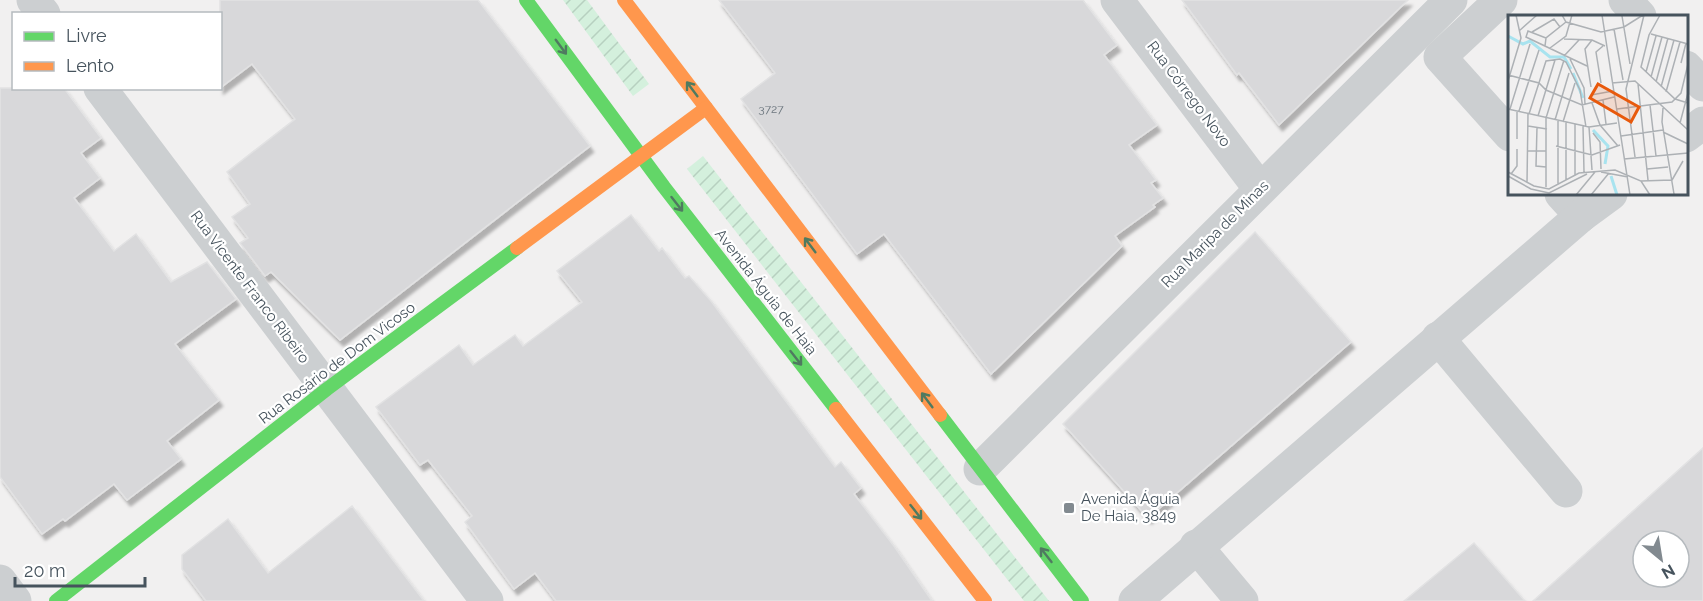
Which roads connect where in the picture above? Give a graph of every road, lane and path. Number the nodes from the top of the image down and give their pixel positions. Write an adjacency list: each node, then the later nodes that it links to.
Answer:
1 (33, 0): 8 (street)
2 (526, 0): 17 (main road, Avenida Águia de Haia, one-way to 17)
3 (624, 0): 13 (main road, one-way to 3)
4 (1117, 0): 18 (street, Rua Córrego Novo)
5 (1451, 0): 18 (street, Rua Maripa de Minas)
6 (1501, 0): 15 (street)
7 (1625, 0): 9 (street)
8 (42, 12)
9 (1639, 15)
10 (1688, 69): 11 (street)
11 (1703, 85)
12 (102, 90): 22 (street, Rua Vicente Franco Ribeiro)
13 (706, 108): 17 (main road, Rua Rosário de Dom Vicoso); 23 (main road, one-way to 13)
14 (1703, 123): 16 (street)
15 (1508, 134)
16 (1688, 134)
17 (641, 156): 22 (main road, Rua Rosário de Dom Vicoso); 30 (main road, Avenida Águia de Haia, one-way to 30)
18 (1260, 189): 23 (street, Rua Maripa de Minas)
19 (1607, 195): 20 (street)
20 (1571, 205): 21 (street)
21 (1438, 338): 24 (street); 25 (street)
22 (327, 389): 28 (main road, Rua Rosário de Dom Vicoso); 29 (street, Rua Vicente Franco Ribeiro)
23 (980, 469): 31 (main road, one-way to 23)
24 (1566, 491)
25 (1196, 546): 32 (street); 33 (street)
26 (0, 581): 27 (street)
27 (15, 601)
28 (56, 601)
29 (487, 601)
30 (985, 601)
31 (1082, 601)
32 (1135, 601)
33 (1242, 601)

